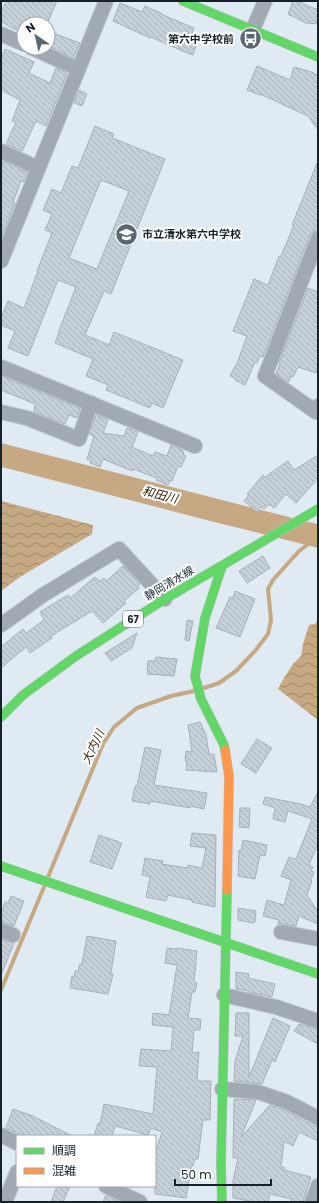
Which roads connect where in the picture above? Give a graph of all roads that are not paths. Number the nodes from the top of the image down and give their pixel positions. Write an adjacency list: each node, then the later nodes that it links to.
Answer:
1 (106, 1): 9 (street)
2 (183, 1): 4 (street)
3 (265, 1): 4 (street)
4 (253, 29): 8 (street)
5 (1, 34): 6 (street)
6 (16, 41)
7 (50, 56): 9 (street)
8 (318, 57)
9 (78, 69): 11 (street)
10 (1, 151): 11 (street)
11 (38, 168): 13 (street)
12 (318, 238): 16 (street)
13 (1, 261)
14 (1, 366): 15 (street)
15 (91, 403): 17 (street); 18 (street)
16 (318, 406)
17 (1, 412)
18 (195, 446)
19 (318, 509): 20 (street, 静岡清水線 / 67)
20 (222, 566): 21 (street, 静岡清水線 / 67); 27 (street)
21 (165, 599): 22 (street); 23 (street, 静岡清水線 / 67)
22 (1, 625)
23 (1, 717)
24 (1, 866): 27 (street)
25 (281, 932): 26 (street)
26 (318, 939)
27 (226, 943): 28 (street); 29 (street)
28 (318, 974)
29 (224, 995): 30 (street); 31 (street)
30 (318, 1021)
31 (222, 1089): 32 (street); 40 (street)
32 (318, 1118)
33 (1, 1135): 34 (street)
34 (16, 1142)
35 (16, 1174): 38 (street)
36 (318, 1186): 41 (street)
37 (108, 1187): 39 (street)
38 (4, 1202)
39 (140, 1202)
40 (222, 1202)
41 (312, 1202)

